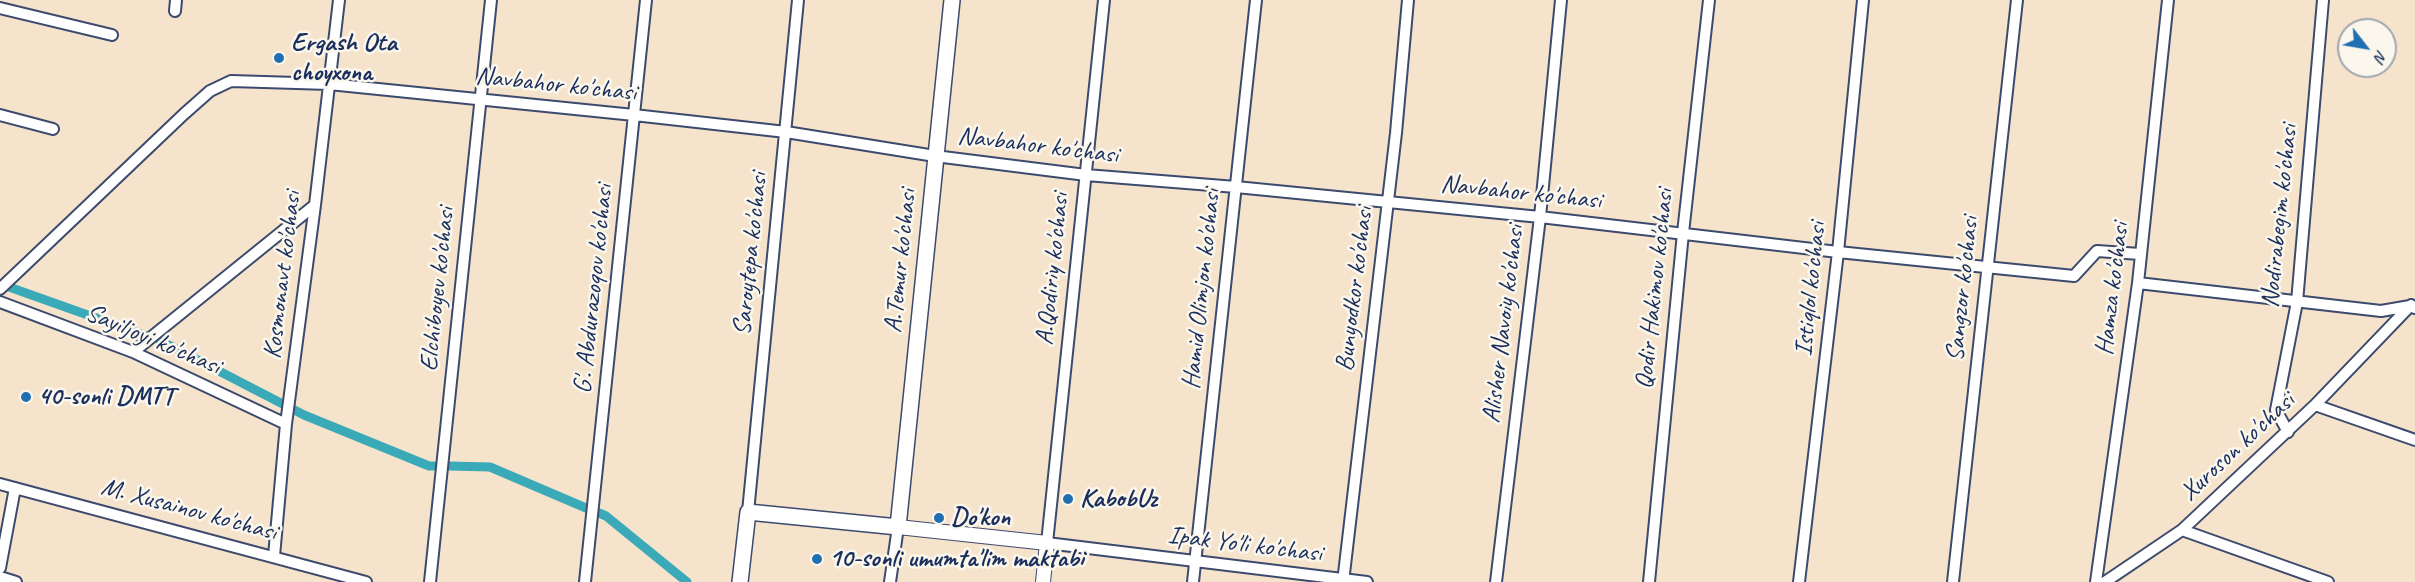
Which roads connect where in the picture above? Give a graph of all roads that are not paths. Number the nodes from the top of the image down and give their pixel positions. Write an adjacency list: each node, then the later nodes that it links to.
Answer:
1 (339, 0): 17 (street, Kosmonavt ko'chasi)
2 (491, 0): 18 (street, Elchiboyev ko'chasi)
3 (646, 0): 19 (street, G'. Abdurazoqov ko'chasi)
4 (798, 0): 22 (street, Saroytepa ko'chasi)
5 (952, 0): 23 (main road, A.Temur ko'chasi)
6 (1104, 0): 24 (street, A.Qodiriy ko'chasi)
7 (1256, 0): 25 (street, Hamid Olimjon ko'chasi)
8 (1408, 0): 26 (street, Bunyodkor ko'chasi)
9 (1561, 0): 28 (street, Alisher Navoiy ko'chasi)
10 (1709, 0): 29 (street, Qodir Hakimov ko'chasi)
11 (1863, 0): 30 (street, Istiqlol ko'chasi)
12 (2017, 0): 32 (street, Sangzor ko'chasi)
13 (2168, 0): 31 (street, Hamza ko'chasi)
14 (2323, 0): 36 (street, Nodirabegim ko'chasi)
15 (0, 8): 16 (street)
16 (112, 35)
17 (329, 84): 18 (street, Navbahor ko'chasi); 27 (street, Kosmonavt ko'chasi); 34 (street, Navbahor ko'chasi)
18 (480, 100): 19 (street, Navbahor ko'chasi); 56 (street, Elchiboyev ko'chasi)
19 (634, 115): 22 (street, Navbahor ko'chasi); 57 (street, G'. Abdurazoqov ko'chasi)
20 (0, 116): 21 (street)
21 (52, 129)
22 (786, 132): 23 (street, Navbahor ko'chasi); 45 (street, Saroytepa ko'chasi)
23 (935, 156): 24 (street, Navbahor ko'chasi); 46 (main road, A.Temur ko'chasi)
24 (1086, 175): 25 (street, Navbahor ko'chasi); 48 (street, A.Qodiriy ko'chasi)
25 (1236, 187): 26 (street, Navbahor ko'chasi); 50 (street, Hamid Olimjon ko'chasi)
26 (1388, 202): 28 (street, Navbahor ko'chasi); 53 (street, Bunyodkor ko'chasi)
27 (315, 205): 38 (street); 40 (street, Kosmonavt ko'chasi)
28 (1540, 217): 29 (street, Navbahor ko'chasi); 63 (street, Alisher Navoiy ko'chasi)
29 (1683, 233): 30 (street, Navbahor ko'chasi); 64 (street, Qodir Hakimov ko'chasi)
30 (1838, 252): 32 (street, Navbahor ko'chasi); 65 (street, Istiqlol ko'chasi)
31 (2140, 254): 32 (street, Navbahor ko'chasi); 33 (street, Hamza ko'chasi)
32 (1988, 267): 66 (street, Sangzor ko'chasi)
33 (2138, 283): 36 (street); 67 (street, Hamza ko'chasi)
34 (0, 289)
35 (0, 302): 38 (street, Sayiljoyi ko'chasi)
36 (2297, 302): 37 (street); 41 (street, Nodirabegim ko'chasi)
37 (2413, 305): 39 (street)
38 (133, 352): 40 (street, Sayiljoyi ko'chasi)
39 (2315, 405): 41 (street, Xuroson ko'chasi); 42 (street, Xuroson ko'chasi)
40 (286, 423): 49 (street, Kosmonavt ko'chasi)
41 (2288, 432): 47 (street, Xuroson ko'chasi)
42 (2415, 440)
43 (0, 484): 44 (street, M. Xusainov ko'chasi)
44 (15, 488): 49 (street, M. Xusainov ko'chasi); 51 (street)
45 (748, 512): 46 (main road); 58 (main road)
46 (898, 527): 48 (street); 59 (street)
47 (2182, 530): 68 (street, Xuroson ko'chasi); 69 (street)
48 (1047, 543): 50 (street, Ipak Yo'li ko'chasi); 60 (street)
49 (274, 556): 55 (street, M. Xusainov ko'chasi)
50 (1196, 560): 53 (street, Ipak Yo'li ko'chasi); 61 (street, Hamid Olimjon ko'chasi)
51 (0, 568)
52 (0, 577): 54 (street)
53 (1343, 581): 62 (street, Ipak Yo'li ko'chasi)
54 (16, 582)
55 (366, 582)
56 (430, 582)
57 (585, 582)
58 (740, 582)
59 (890, 582)
60 (1043, 582)
61 (1193, 582)
62 (1367, 582)
63 (1496, 582)
64 (1649, 582)
65 (1799, 582)
66 (1953, 582)
67 (2096, 582)
68 (2104, 582)
69 (2328, 582)

